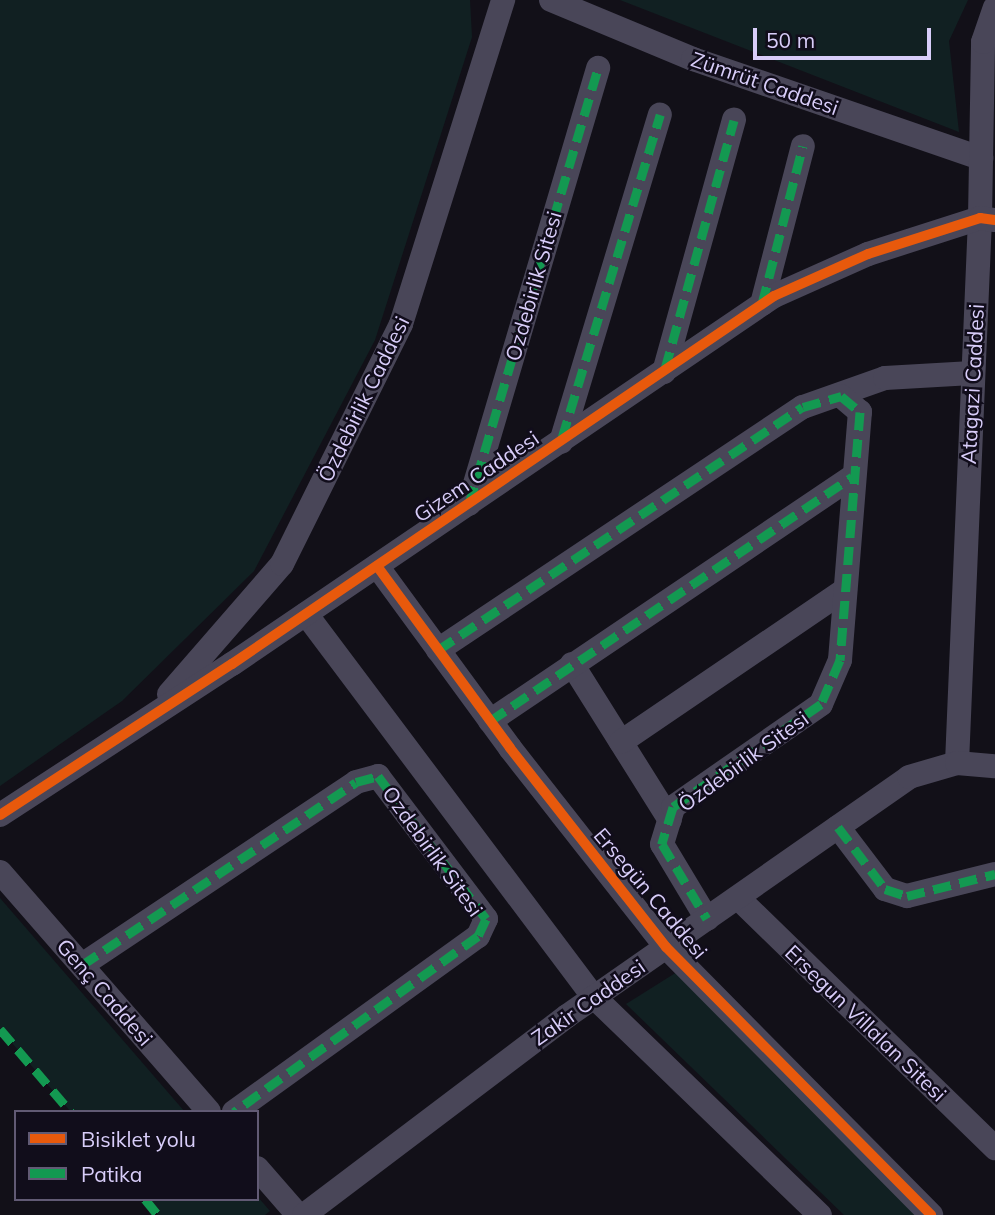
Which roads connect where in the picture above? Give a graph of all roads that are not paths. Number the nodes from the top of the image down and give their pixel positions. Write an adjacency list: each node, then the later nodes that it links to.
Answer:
1 (503, 0): 22 (street, Özdebirlik Caddesi)
2 (551, 0): 8 (street, Zümrüt Caddesi)
3 (995, 8): 8 (street, Atagazi Caddesi)
4 (598, 68): 16 (street, Ozdebirlik Sitesi)
5 (660, 115): 14 (street)
6 (734, 120): 11 (street)
7 (803, 146): 10 (street)
8 (981, 158): 9 (street, Atagazi Caddesi)
9 (988, 219): 10 (street, Gizem Caddesi); 12 (street, Atagazi Caddesi)
10 (762, 304): 11 (street, Gizem Caddesi)
11 (664, 372): 14 (street, Gizem Caddesi)
12 (972, 373): 13 (street); 25 (street, Atagazi Caddesi)
13 (841, 396): 15 (street, Özdebirlik Sitesi); 20 (street)
14 (561, 442): 16 (street, Gizem Caddesi)
15 (852, 477): 18 (street, Özdebirlik Sitesi); 21 (street)
16 (468, 504): 17 (street, Gizem Caddesi)
17 (377, 566): 19 (street, Gizem Caddesi); 20 (street, Ersegün Caddesi)
18 (845, 590): 24 (street); 28 (street, Özdebirlik Sitesi)
19 (306, 614): 22 (street, Gizem Caddesi); 36 (street)
20 (438, 650): 23 (street, Ersegün Caddesi)
21 (572, 664): 23 (street); 24 (street)
22 (152, 714): 27 (street, Gizem Caddesi)
23 (490, 721): 34 (street, Ersegün Caddesi)
24 (621, 742): 28 (street)
25 (957, 763): 26 (street, Zakir Caddesi); 29 (street, Zakir Caddesi)
26 (995, 766)
27 (0, 815)
28 (670, 820): 33 (street, Özdebirlik Sitesi)
29 (838, 827): 31 (street); 32 (street, Zakir Caddesi)
30 (0, 872): 35 (street, Genç Caddesi)
31 (995, 874)
32 (738, 898): 33 (street, Zakir Caddesi); 39 (street, Ersegun Villalan Sitesi)
33 (708, 919): 34 (street, Zakir Caddesi)
34 (666, 947): 36 (street, Zakir Caddesi); 44 (street, Ersegün Caddesi)
35 (82, 965): 37 (street, Genç Caddesi); 38 (street, Ozdebirlik Sitesi)
36 (594, 996): 42 (street, Zakir Caddesi); 43 (street)
37 (207, 1110)
38 (237, 1110)
39 (995, 1148)
40 (259, 1170): 41 (street)
41 (298, 1215)
42 (304, 1215)
43 (820, 1215)
44 (931, 1215)

